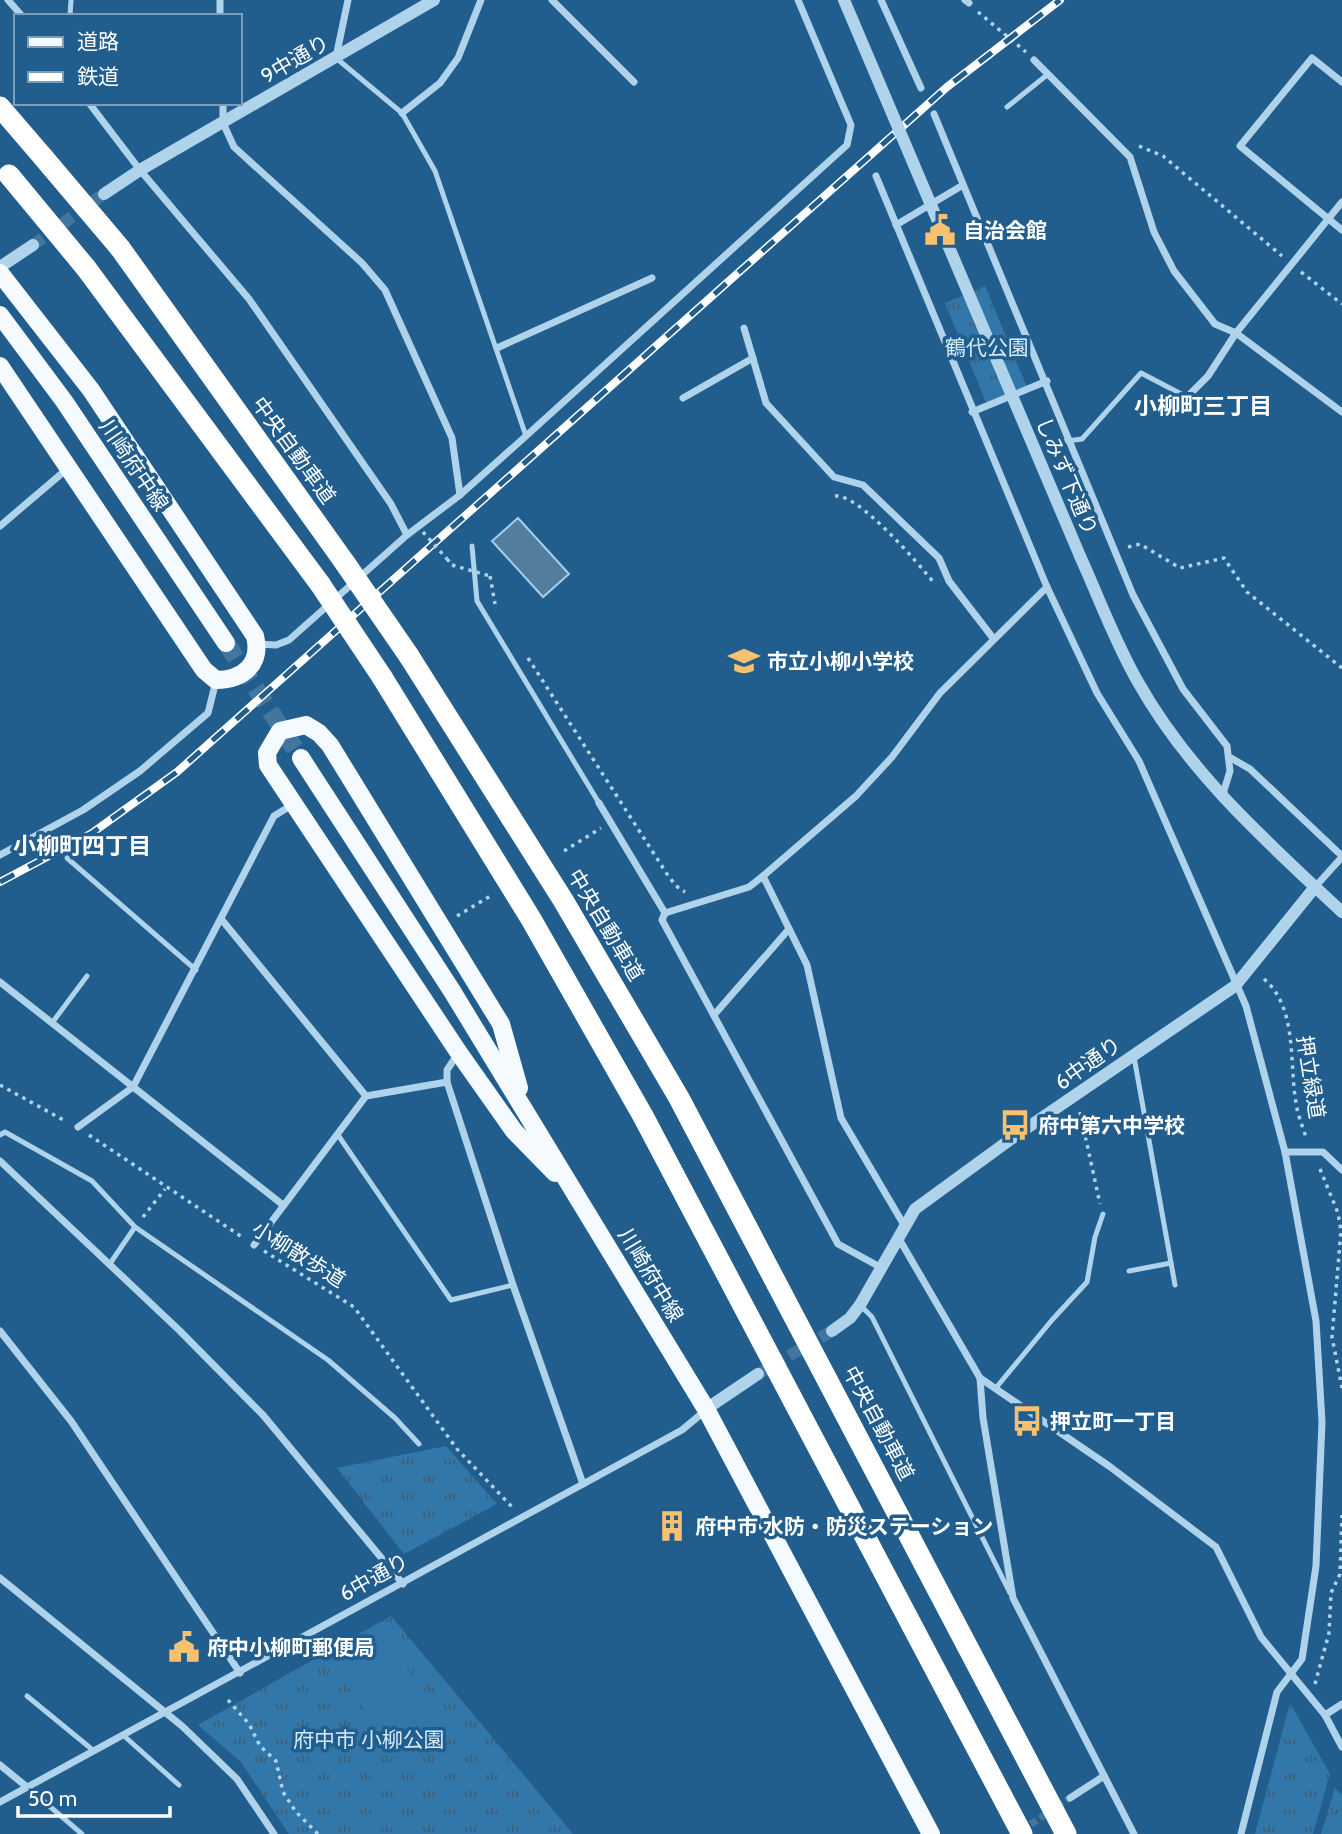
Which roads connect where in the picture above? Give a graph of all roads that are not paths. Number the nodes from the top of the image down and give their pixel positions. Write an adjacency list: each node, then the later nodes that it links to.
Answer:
1 (8, 0): 9 (street)
2 (348, 0): 10 (street)
3 (434, 0): 10 (street, 9中通り)
4 (481, 0): 20 (street)
5 (552, 0): 13 (street)
6 (798, 0): 47 (street)
7 (844, 0): 62 (street, しみず下通り, bridge)
8 (881, 0): 15 (street)
9 (20, 14)
10 (336, 58): 20 (lane); 22 (street, 9中通り)
11 (1034, 60): 12 (street)
12 (1047, 75): 19 (lane); 38 (street)
13 (634, 82)
14 (1342, 82): 29 (street)
15 (921, 88)
16 (91, 105): 24 (street)
17 (223, 105): 22 (street)
18 (0, 107): 135 (highway, 中央自動車道, bridge)
19 (1007, 107)
20 (402, 113): 39 (lane)
21 (934, 114): 26 (street)
22 (223, 123): 24 (street, 9中通り); 51 (street)
23 (4, 170): 134 (highway, bridge)
24 (140, 170): 27 (street, 9中通り); 53 (street)
25 (876, 176): 30 (street)
26 (963, 185): 30 (street); 42 (street)
27 (104, 194)
28 (1342, 202): 29 (street)
29 (1328, 219): 31 (street); 38 (street)
30 (896, 225): 45 (street)
31 (1342, 230)
32 (33, 245): 33 (street)
33 (0, 267)
34 (0, 273): 58 (main road)
35 (652, 278): 39 (street)
36 (0, 315): 57 (main road, 川崎府中線)
37 (744, 328): 40 (street)
38 (1236, 333): 43 (street); 46 (street)
39 (497, 348): 47 (lane)
40 (753, 358): 44 (street); 56 (street)
41 (2, 374): 50 (main road)
42 (1047, 381): 45 (street); 48 (street)
43 (1187, 397): 48 (lane)
44 (683, 398)
45 (972, 412): 55 (street)
46 (1342, 412)
47 (526, 436): 51 (street)
48 (1071, 439): 49 (lane); 61 (street)
49 (1059, 442)
50 (67, 469): 52 (street); 59 (main road)
51 (460, 495): 53 (street)
52 (0, 526)
53 (407, 535): 58 (street)
54 (472, 546): 63 (lane)
55 (1047, 587): 56 (street); 77 (street)
56 (993, 638): 68 (street)
57 (226, 643)
58 (257, 644): 59 (main road)
59 (216, 680): 65 (street)
60 (301, 758): 85 (main road, 川崎府中線)
61 (1231, 758): 62 (street); 66 (street)
62 (1222, 797): 69 (street, しみず下通り)
63 (599, 803): 71 (street)
64 (293, 804): 72 (street); 80 (main road); 85 (main road)
65 (0, 855)
66 (1342, 856): 69 (street, 6中通り)
67 (67, 858): 74 (lane)
68 (763, 876): 71 (street); 73 (street)
69 (1315, 887): 70 (street, しみず下通り); 77 (street, 6中通り)
70 (1342, 912)
71 (665, 914): 78 (street)
72 (222, 920): 74 (street); 84 (street)
73 (789, 929): 78 (street); 96 (street)
74 (196, 970): 83 (street)
75 (87, 976): 79 (lane)
76 (0, 982): 79 (street)
77 (1235, 986): 81 (street, 6中通り); 89 (street)
78 (714, 1015): 100 (street)
79 (52, 1023): 83 (street)
80 (459, 1053): 82 (street); 92 (main road)
81 (1133, 1054): 96 (street, 6中通り); 98 (lane)
82 (447, 1082): 84 (street); 102 (street)
83 (133, 1087): 86 (street); 93 (street)
84 (366, 1096): 88 (street)
85 (525, 1110): 92 (main road, 川崎府中線)
86 (78, 1127)
87 (0, 1135): 95 (lane)
88 (338, 1135): 93 (street); 102 (lane)
89 (1285, 1152): 91 (street); 117 (street)
90 (0, 1161): 99 (street)
91 (1342, 1170)
92 (577, 1195): 110 (main road, 川崎府中線)
93 (283, 1205): 97 (street)
94 (1102, 1213): 109 (lane)
95 (135, 1227): 99 (lane); 111 (lane)
96 (901, 1231): 100 (street, 6中通り); 108 (street)
97 (254, 1245)
98 (1171, 1263): 101 (lane); 103 (lane)
99 (108, 1265): 114 (street)
100 (880, 1267): 104 (street, 6中通り)
101 (1129, 1271)
102 (513, 1285): 112 (street)
103 (1175, 1285)
104 (860, 1305): 106 (street, 6中通り); 115 (lane)
105 (0, 1331): 116 (street)
106 (832, 1331)
107 (758, 1374): 110 (street, 6中通り)
108 (980, 1378): 109 (street); 115 (street)
109 (995, 1389): 117 (street)
110 (706, 1409): 112 (street, 6中通り); 133 (main road, 川崎府中線)
111 (419, 1444)
112 (583, 1484): 114 (street, 6中通り)
113 (0, 1578): 120 (street)
114 (403, 1584): 116 (street, 6中通り)
115 (1013, 1598): 126 (street)
116 (240, 1673): 120 (street, 6中通り)
117 (1291, 1675): 121 (street); 137 (street)
118 (26, 1696): 124 (lane)
119 (1342, 1704): 121 (street)
120 (167, 1712): 122 (street, 6中通り); 132 (street)
121 (1325, 1715): 123 (street)
122 (123, 1735): 124 (street, 6中通り); 127 (lane)
123 (1342, 1747)
124 (94, 1751): 128 (street, 6中通り)
125 (0, 1765): 128 (street)
126 (1104, 1776): 129 (street); 136 (street)
127 (179, 1785)
128 (27, 1787): 130 (street, 6中通り); 131 (lane)
129 (1070, 1798)
130 (0, 1802)
131 (82, 1834)
132 (274, 1834)
133 (931, 1834)
134 (1022, 1834)
135 (1066, 1834)
136 (1134, 1834)
137 (1241, 1834)

